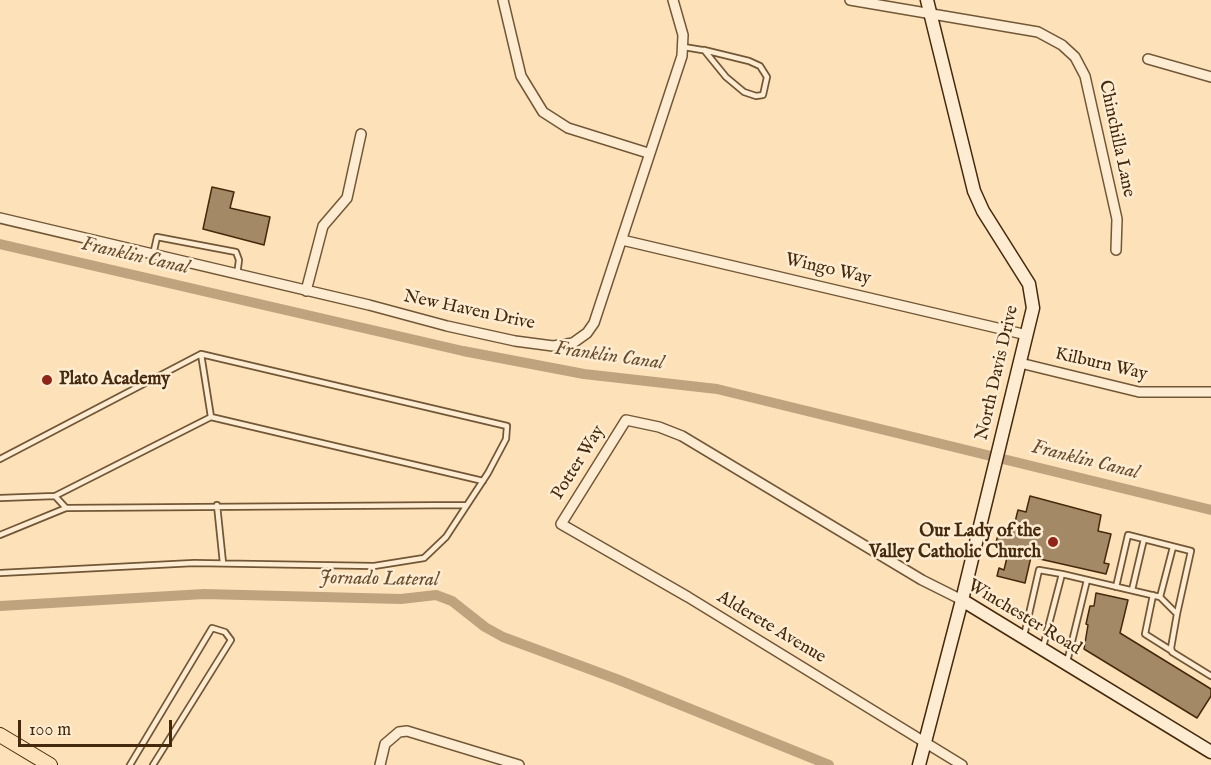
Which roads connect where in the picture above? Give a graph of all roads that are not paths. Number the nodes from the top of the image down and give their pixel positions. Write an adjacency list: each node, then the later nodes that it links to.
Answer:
1 (503, 0): 11 (street)
2 (673, 0): 6 (street)
3 (850, 0): 5 (street, Chinchilla Lane)
4 (927, 0): 5 (street, North Davis Drive)
5 (930, 14): 14 (street, Chinchilla Lane); 18 (street, North Davis Drive)
6 (684, 47): 7 (lane); 11 (street, New Haven Drive)
7 (704, 50): 7 (lane)
8 (1148, 59): 9 (street)
9 (1211, 76)
10 (361, 134): 17 (street)
11 (648, 153): 13 (street, New Haven Drive)
12 (0, 218): 15 (street, New Haven Drive)
13 (622, 240): 17 (street, New Haven Drive); 18 (street, Wingo Way)
14 (1116, 250)
15 (153, 255): 16 (street, New Haven Drive); 16 (lane)
16 (237, 275): 17 (street, New Haven Drive)
17 (306, 291)
18 (1027, 335): 20 (street, North Davis Drive)
19 (201, 354): 22 (lane); 24 (lane); 25 (lane)
20 (1020, 363): 21 (street, Kilburn Way); 43 (street, North Davis Drive)
21 (1211, 392)
22 (211, 417): 25 (lane); 26 (lane)
23 (626, 420): 31 (street, Potter Way); 43 (street, Winchester Road)
24 (0, 459)
25 (483, 481): 28 (lane)
26 (55, 496): 27 (lane); 30 (lane)
27 (0, 498)
28 (467, 504): 29 (lane); 35 (lane)
29 (217, 505): 30 (lane); 35 (lane)
30 (66, 508): 32 (lane)
31 (561, 524): 51 (street, Alderete Avenue)
32 (0, 535)
33 (1144, 539): 34 (lane); 39 (lane); 40 (lane)
34 (1173, 547): 42 (lane); 44 (lane)
35 (223, 563): 36 (lane)
36 (0, 573)
37 (1062, 574): 38 (lane); 45 (lane); 46 (lane)
38 (1087, 580): 39 (lane); 48 (lane)
39 (1116, 587): 40 (lane)
40 (1132, 590): 41 (lane)
41 (1153, 595): 42 (lane); 47 (lane)
42 (1160, 597): 44 (lane)
43 (963, 600): 45 (street, Winchester Road); 51 (street, North Davis Drive)
44 (1177, 614): 47 (lane)
45 (1024, 638): 46 (street, Winchester Road)
46 (1042, 650): 48 (street, Winchester Road)
47 (1172, 652): 49 (lane)
48 (1066, 664): 52 (street, Winchester Road)
49 (1211, 676)
50 (0, 735): 53 (main road)
51 (924, 739): 58 (street, North Davis Drive); 59 (street, Alderete Avenue)
52 (1211, 752)
53 (50, 765)
54 (130, 765): 55 (lane)
55 (153, 765)
56 (380, 765): 57 (street)
57 (519, 765)
58 (919, 765)
59 (962, 765)

